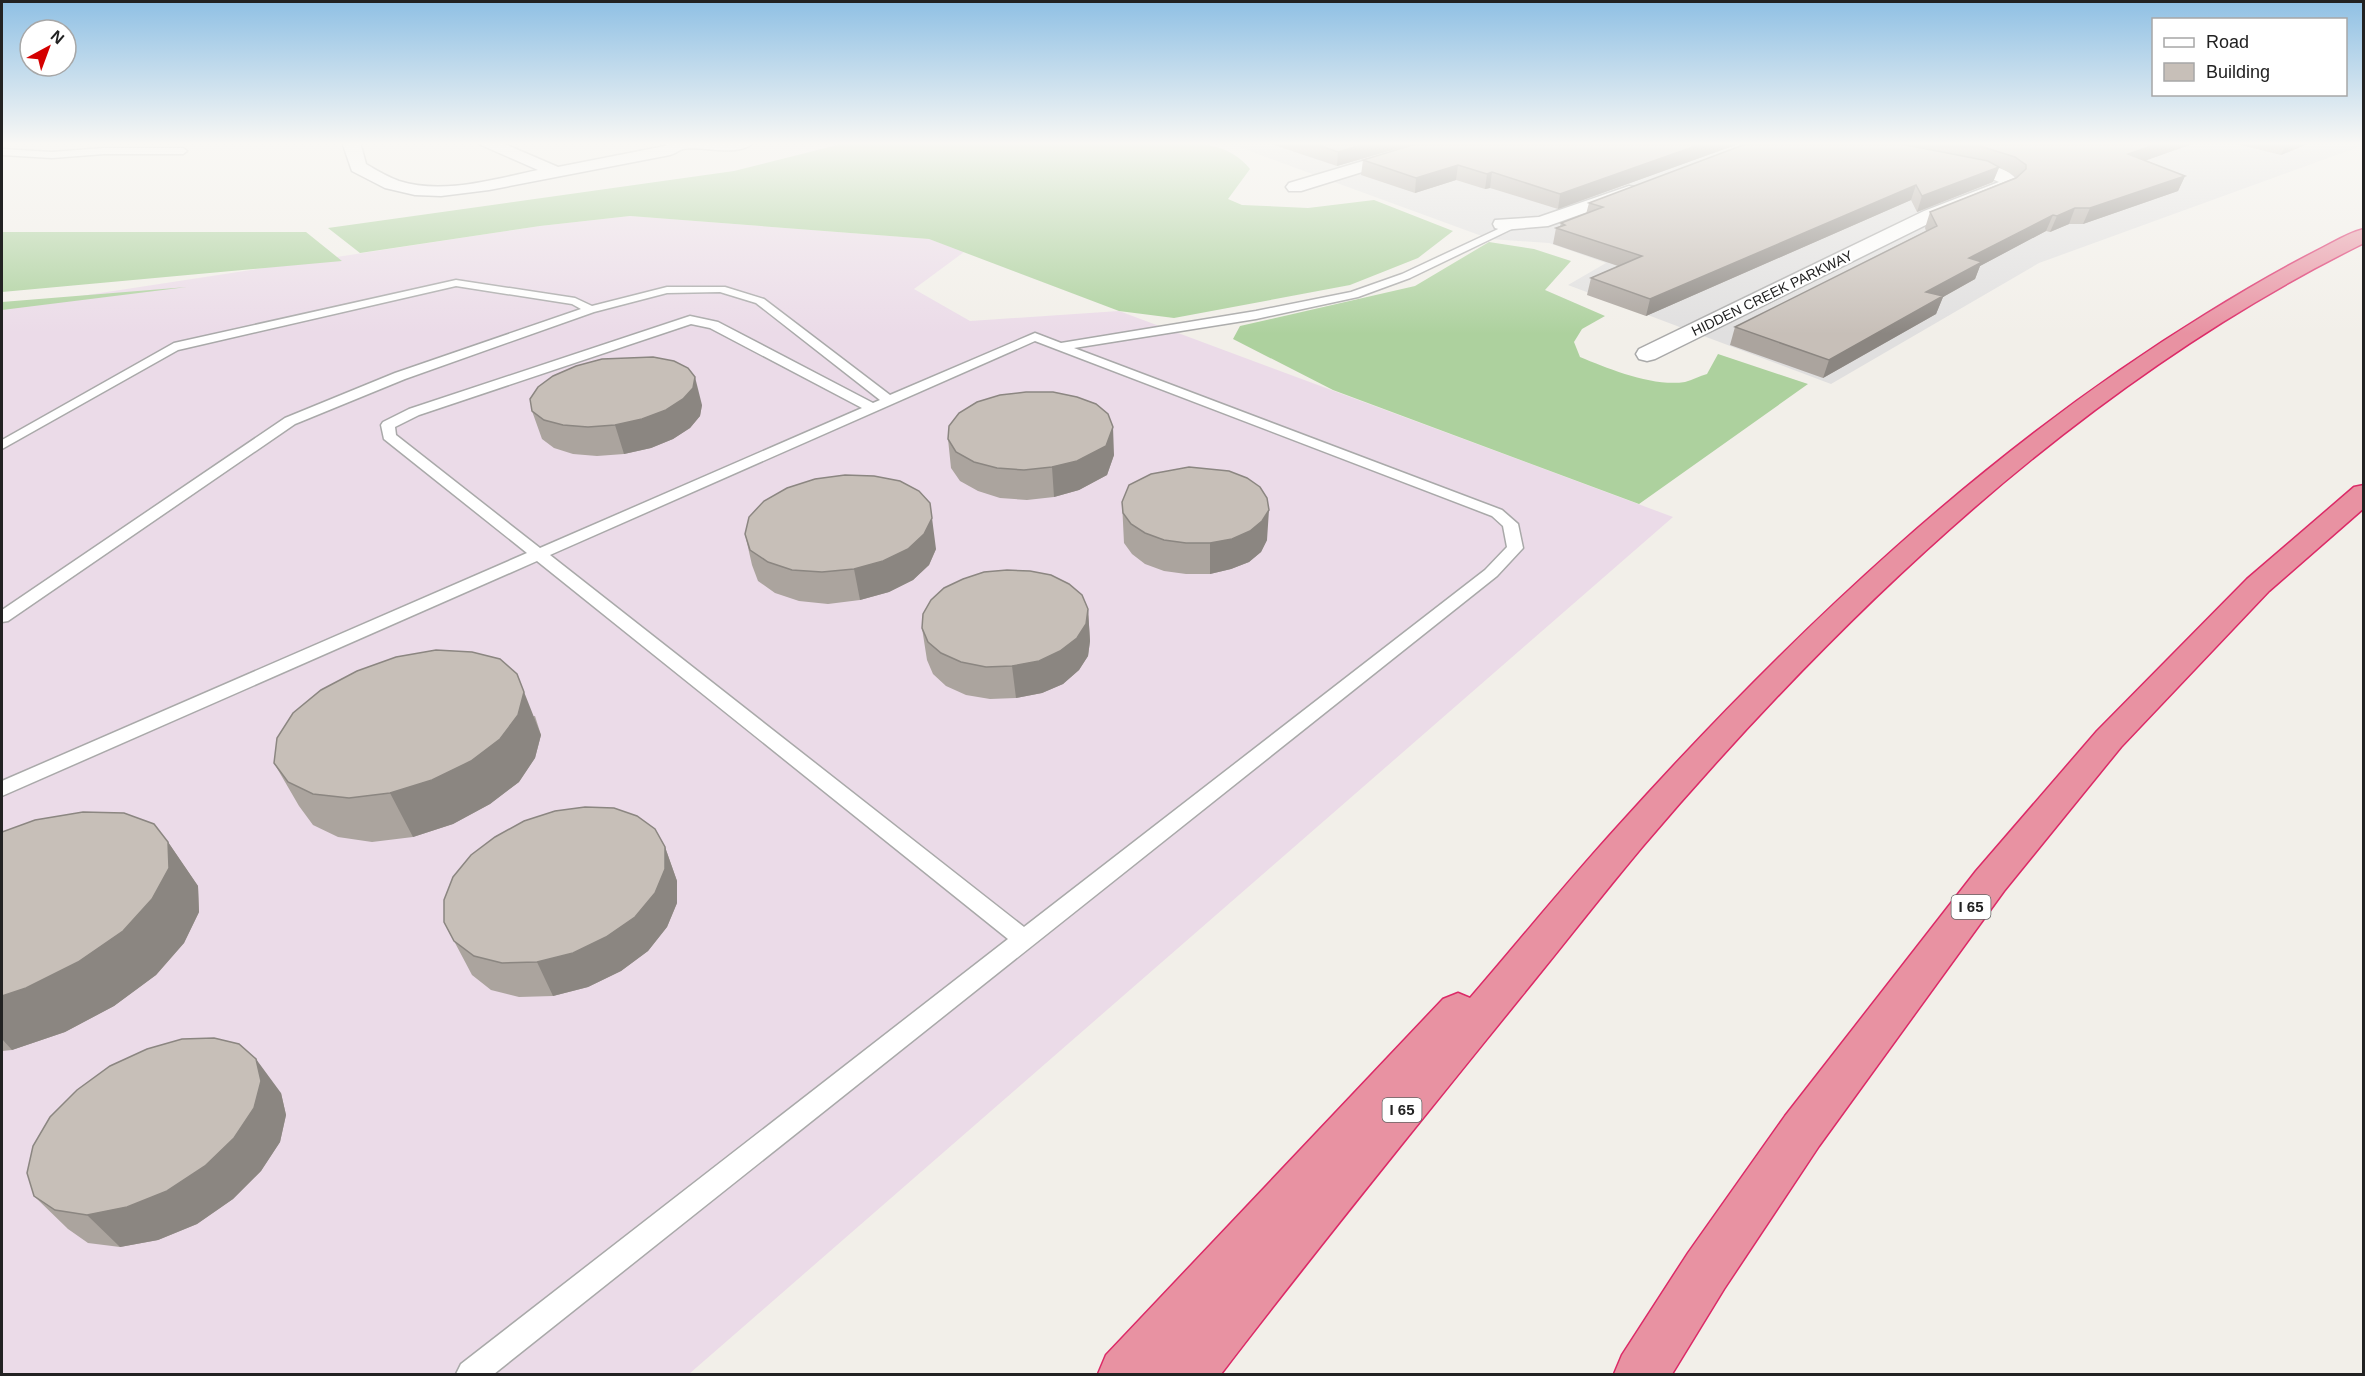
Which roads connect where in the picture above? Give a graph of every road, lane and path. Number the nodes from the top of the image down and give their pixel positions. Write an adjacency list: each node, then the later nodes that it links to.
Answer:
1 (1589, 206): 3 (street)
2 (1954, 206): 7 (street, HIDDEN CREEK PARKWAY)
3 (1508, 224): 6 (lane)
4 (2364, 235): 14 (highway, I 65)
5 (590, 310): 8 (lane); 9 (lane); 12 (lane)
6 (1060, 346): 8 (lane); 15 (lane)
7 (1647, 354)
8 (881, 404): 11 (lane); 11 (lane)
9 (2, 445)
10 (2364, 493): 19 (highway, I 65)
11 (538, 554): 13 (lane); 15 (lane)
12 (2, 617)
13 (2, 789)
14 (1620, 849): 17 (highway); 18 (highway, I 65)
15 (1025, 940): 16 (lane)
16 (471, 1374)
17 (1125, 1374)
18 (1187, 1374)
19 (1641, 1374)

